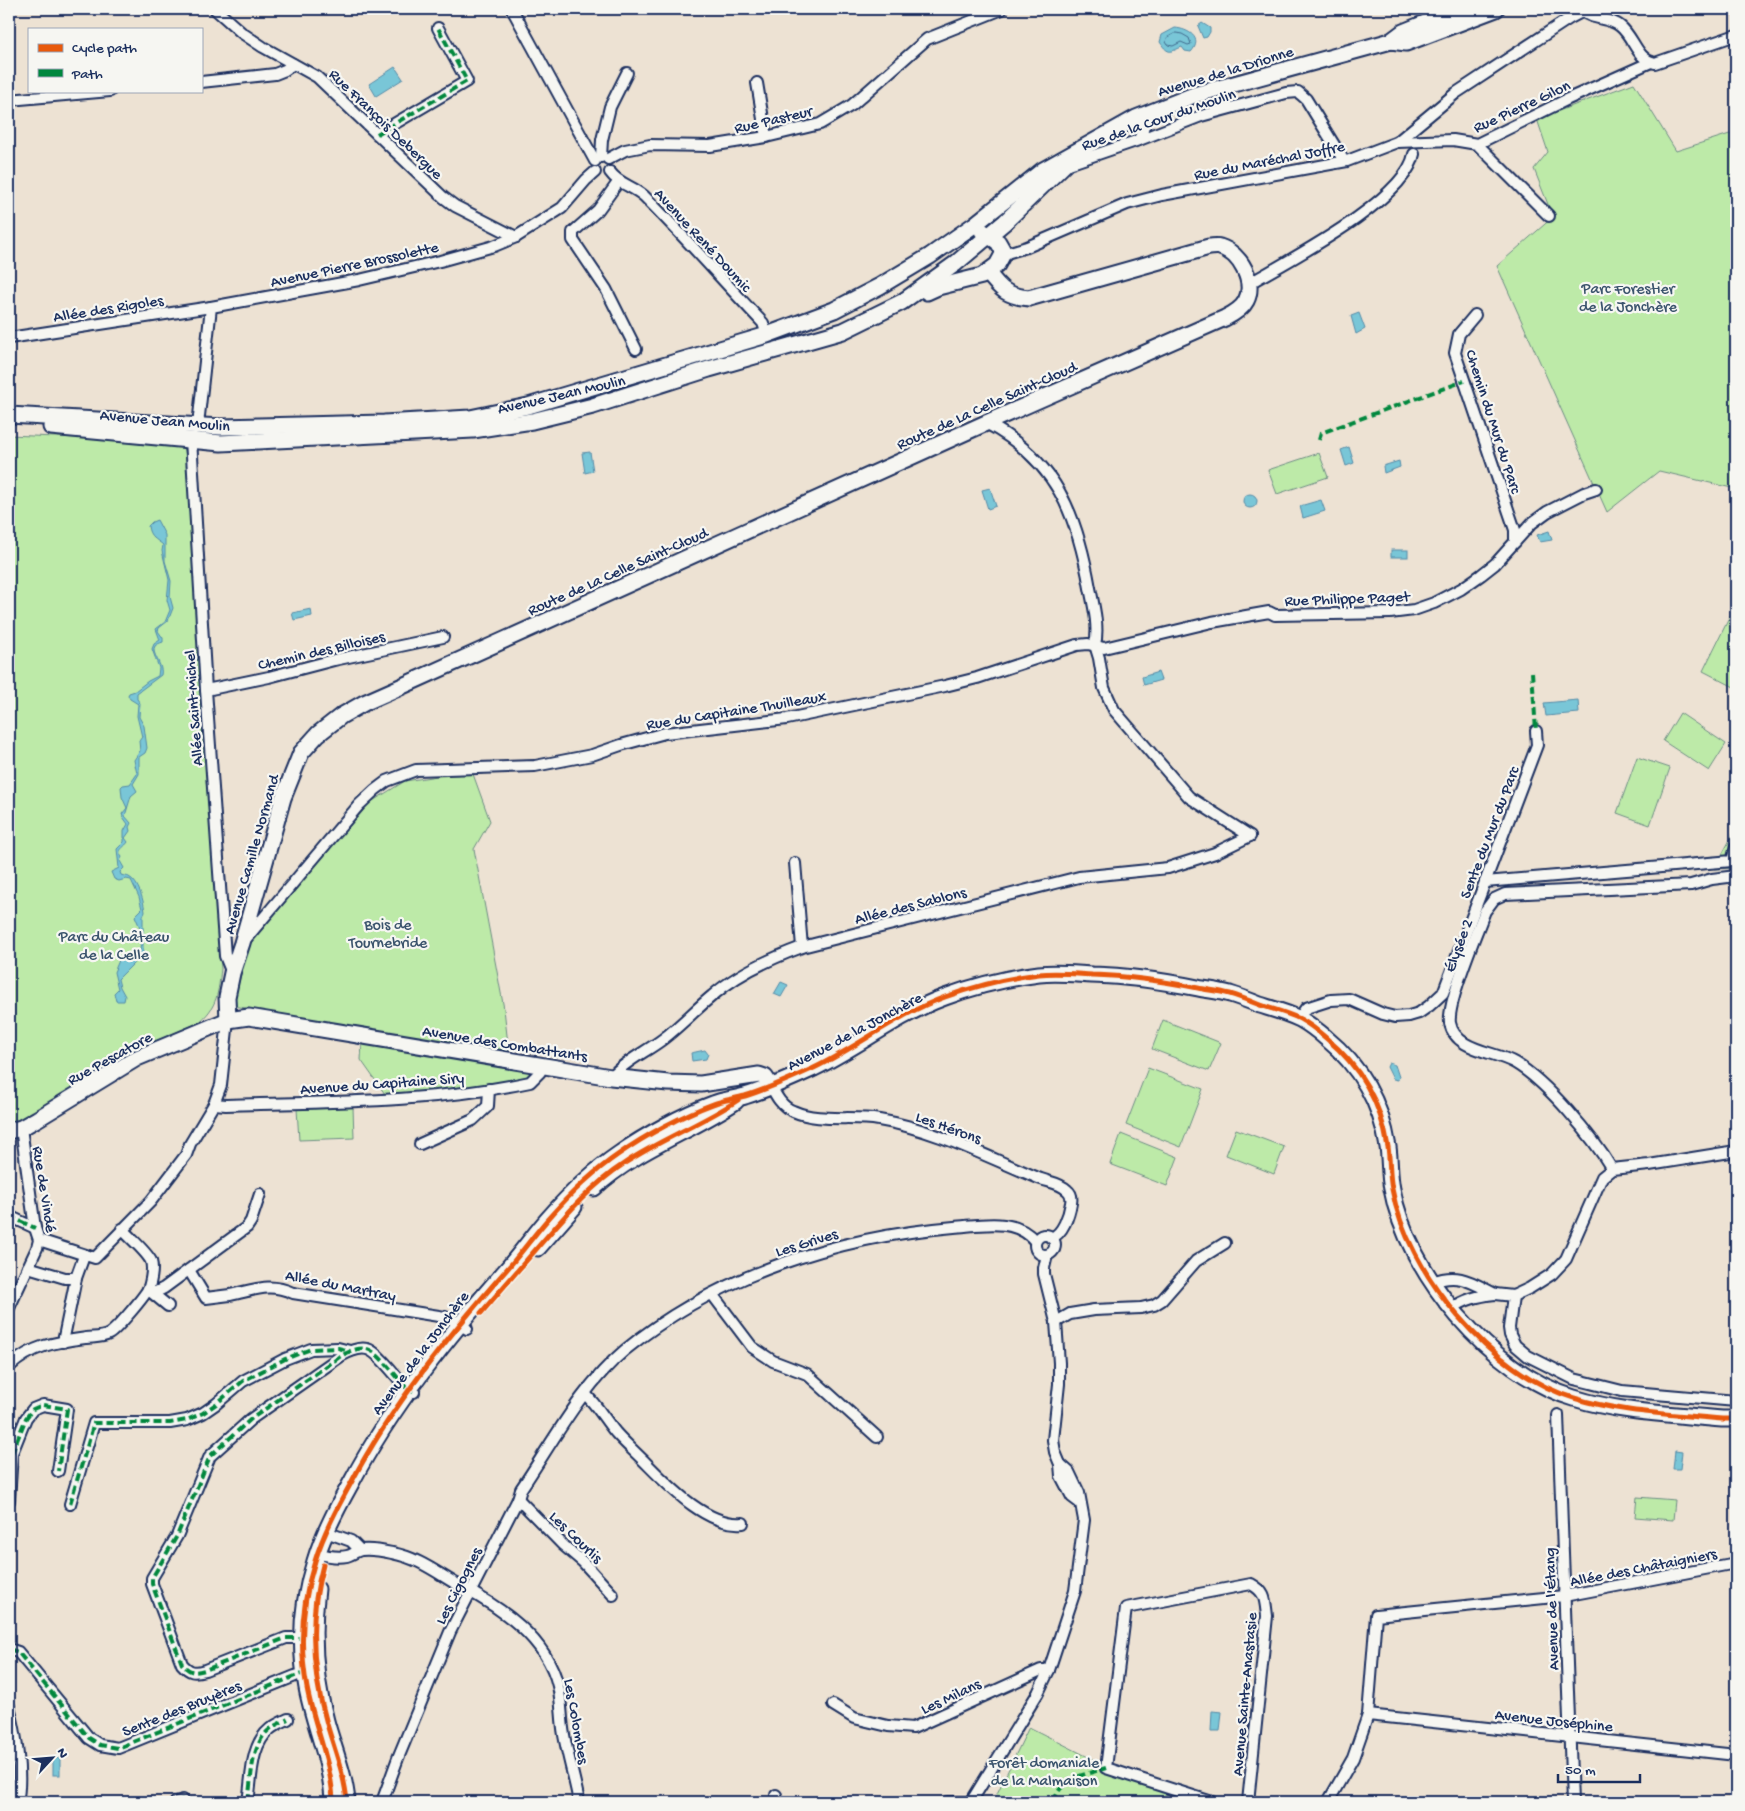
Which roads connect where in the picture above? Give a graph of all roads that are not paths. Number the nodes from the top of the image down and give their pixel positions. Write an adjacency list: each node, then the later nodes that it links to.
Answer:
1 (215, 9): 12 (street, Rue François Debergue)
2 (512, 9): 27 (street)
3 (1002, 9): 20 (street, Rue Pasteur)
4 (1460, 9): 10 (street, Avenue de la Drionne)
5 (1496, 9): 10 (street, Avenue de la Drionne)
6 (1585, 10): 7 (street, Rue du Maréchal Joffre); 11 (street)
7 (1567, 13): 22 (street, Rue du Maréchal Joffre)
8 (438, 28): 19 (street)
9 (1736, 35): 11 (street, Rue Pierre Gilon)
10 (1391, 41): 18 (street, Avenue de la Drionne)
11 (1651, 62): 23 (street, Rue Pierre Gilon)
12 (293, 64): 14 (street); 19 (street, Rue François Debergue)
13 (627, 73): 27 (street)
14 (202, 82)
15 (757, 83): 20 (street)
16 (99, 92): 17 (street)
17 (9, 100)
18 (1148, 112): 21 (street); 24 (street, Avenue de la Drionne)
19 (377, 134): 33 (street, Rue François Debergue)
20 (766, 137): 27 (street, Rue Pasteur)
21 (1139, 140): 26 (street, Rue de la Cour du Moulin); 28 (street, Rue de la Cour du Moulin)
22 (1396, 142): 23 (street, Rue Pierre Gilon); 26 (street, Rue du Maréchal Joffre)
23 (1477, 144): 30 (street)
24 (1077, 152): 28 (street, Avenue de la Drionne); 31 (street, Avenue de la Drionne)
25 (1414, 154): 40 (street)
26 (1344, 161): 34 (street, Rue du Maréchal Joffre)
27 (600, 162): 29 (street, Avenue René Doumic); 33 (street, Avenue Pierre Brossolette)
28 (1063, 166): 34 (street, Avenue de la Drionne)
29 (619, 181): 44 (street, Avenue René Doumic); 46 (street)
30 (1549, 216)
31 (974, 225): 32 (street, Avenue de la Drionne); 34 (street)
32 (958, 236): 35 (street, Avenue Jean Moulin)
33 (516, 237): 42 (street, Avenue Pierre Brossolette)
34 (996, 244): 36 (street, Avenue de la Drionne); 38 (street)
35 (942, 247): 37 (street); 44 (street, Avenue Jean Moulin)
36 (970, 251): 37 (street, Avenue Jean Moulin)
37 (955, 264): 39 (street); 41 (street, Avenue Jean Moulin)
38 (988, 273): 39 (street); 40 (street)
39 (967, 280): 41 (street)
40 (1250, 282): 48 (street, Route de La Celle Saint-Cloud)
41 (902, 302): 51 (street, Avenue Jean Moulin)
42 (211, 307): 45 (street, Allée des Rigoles); 50 (street)
43 (1475, 315): 53 (street, Chemin du Mur du Parc)
44 (767, 335): 50 (street, Avenue Jean Moulin)
45 (9, 338)
46 (636, 349)
47 (9, 415): 50 (street, Avenue Jean Moulin)
48 (986, 423): 55 (street); 56 (street, Route de La Celle Saint-Cloud)
49 (9, 425): 51 (street, Avenue Jean Moulin)
50 (198, 425)
51 (191, 439): 57 (street, Allée Saint-Michel)
52 (1596, 489): 53 (street, Rue Philippe Paget)
53 (1515, 542): 55 (street, Rue Philippe Paget)
54 (443, 638): 57 (street, Chemin des Billoises)
55 (1095, 645): 63 (street, Rue du Capitaine Thuilleaux); 64 (street, Allée des Sablons)
56 (450, 664): 63 (street, Avenue Camille Normand)
57 (206, 690): 65 (street, Allée Saint-Michel)
58 (1536, 731): 62 (street, Sente du Mur du Parc)
59 (1736, 847): 62 (street)
60 (795, 862): 64 (street)
61 (1736, 876): 76 (street, Élysée 2)
62 (1485, 882): 66 (street, Sente du Mur du Parc)
63 (242, 944): 65 (street, Avenue Camille Normand)
64 (802, 947): 69 (street, Allée des Sablons)
65 (232, 973): 67 (street, Avenue Camille Normand)
66 (1299, 1018): 70 (street, Avenue de la Jonchère); 90 (street, Avenue de la Jonchère)
67 (228, 1020): 68 (street, Avenue des Combattants); 72 (street); 73 (street, Rue Pescatore)
68 (542, 1066): 69 (street, Avenue des Combattants); 71 (street, Avenue du Capitaine Siry)
69 (611, 1077): 70 (street, Avenue des Combattants)
70 (771, 1086): 81 (street, Les Hérons); 99 (street, Avenue de la Jonchère)
71 (489, 1089): 72 (street, Avenue du Capitaine Siry); 74 (street)
72 (214, 1104): 80 (street)
73 (15, 1129): 79 (street, Rue de Vindé)
74 (420, 1144)
75 (1736, 1151): 76 (street)
76 (1612, 1169): 94 (street)
77 (260, 1194): 88 (street)
78 (9, 1216): 79 (street)
79 (35, 1228): 82 (street, Rue de Vindé)
80 (122, 1229): 86 (street); 91 (street)
81 (1051, 1238): 83 (street); 85 (street)
82 (39, 1240): 86 (street); 87 (street, Rue de Vindé)
83 (1035, 1241): 85 (street); 92 (street, Les Grives)
84 (1225, 1243): 98 (street)
85 (1047, 1255): 98 (street)
86 (84, 1256): 89 (street)
87 (28, 1268): 89 (street); 96 (street, Rue de Vindé)
88 (190, 1270): 91 (street); 99 (street, Allée du Martray)
89 (76, 1278): 100 (street)
90 (1432, 1282): 93 (street); 97 (street, Avenue de la Jonchère)
91 (150, 1290): 95 (street); 100 (street)
92 (712, 1294): 103 (street, Les Grives); 109 (street)
93 (1494, 1294): 94 (street); 97 (street)
94 (1513, 1296): 106 (street)
95 (168, 1306)
96 (9, 1308)
97 (1451, 1309): 108 (street, Avenue de la Jonchère)
98 (1056, 1322): 124 (street)
99 (464, 1327): 104 (street, Avenue de la Jonchère)
100 (63, 1342): 102 (street)
101 (350, 1351): 104 (street); 113 (street); 122 (street)
102 (9, 1367)
103 (608, 1367): 105 (street, Les Cigognes)
104 (412, 1392): 115 (street, Avenue de la Jonchère)
105 (585, 1394): 111 (street, Les Cigognes); 114 (street)
106 (1736, 1401)
107 (1558, 1415): 121 (street, Avenue de l'Étang)
108 (1736, 1419)
109 (877, 1438)
110 (58, 1471): 112 (street)
111 (518, 1499): 119 (street, Les Cigognes); 120 (street, Les Courlis)
112 (9, 1501)
113 (70, 1504)
114 (743, 1523)
115 (330, 1533): 116 (street, Les Colombes); 117 (street, Avenue de la Jonchère)
116 (360, 1550): 117 (street, Les Colombes); 119 (street, Les Colombes)
117 (321, 1555): 122 (street, Avenue de la Jonchère)
118 (1736, 1563): 121 (street, Allée des Châtaigniers)
119 (471, 1591): 136 (street, Les Cigognes); 137 (street, Les Colombes)
120 (613, 1595)
121 (1564, 1596): 128 (street, Allée des Châtaigniers); 130 (street, Avenue de l'Étang)
122 (308, 1638): 125 (street, Avenue de la Jonchère)
123 (9, 1649): 125 (street, Sente des Bruyères)
124 (1049, 1670): 126 (street, Les Milans); 139 (street)
125 (310, 1672): 134 (street, Avenue de la Jonchère); 135 (street, Avenue de la Jonchère)
126 (833, 1705)
127 (9, 1706): 132 (street)
128 (1368, 1715): 130 (street, Avenue Joséphine); 142 (street)
129 (288, 1719): 133 (street)
130 (1569, 1736): 131 (street, Avenue Joséphine); 143 (street, Avenue de l'Étang)
131 (1736, 1755)
132 (17, 1802)
133 (248, 1802)
134 (334, 1802)
135 (347, 1802)
136 (382, 1802)
137 (579, 1802)
138 (948, 1802): 139 (street)
139 (971, 1802)
140 (1212, 1802): 141 (street, Avenue Sainte-Anastasie)
141 (1248, 1802)
142 (1328, 1802)
143 (1572, 1802)

